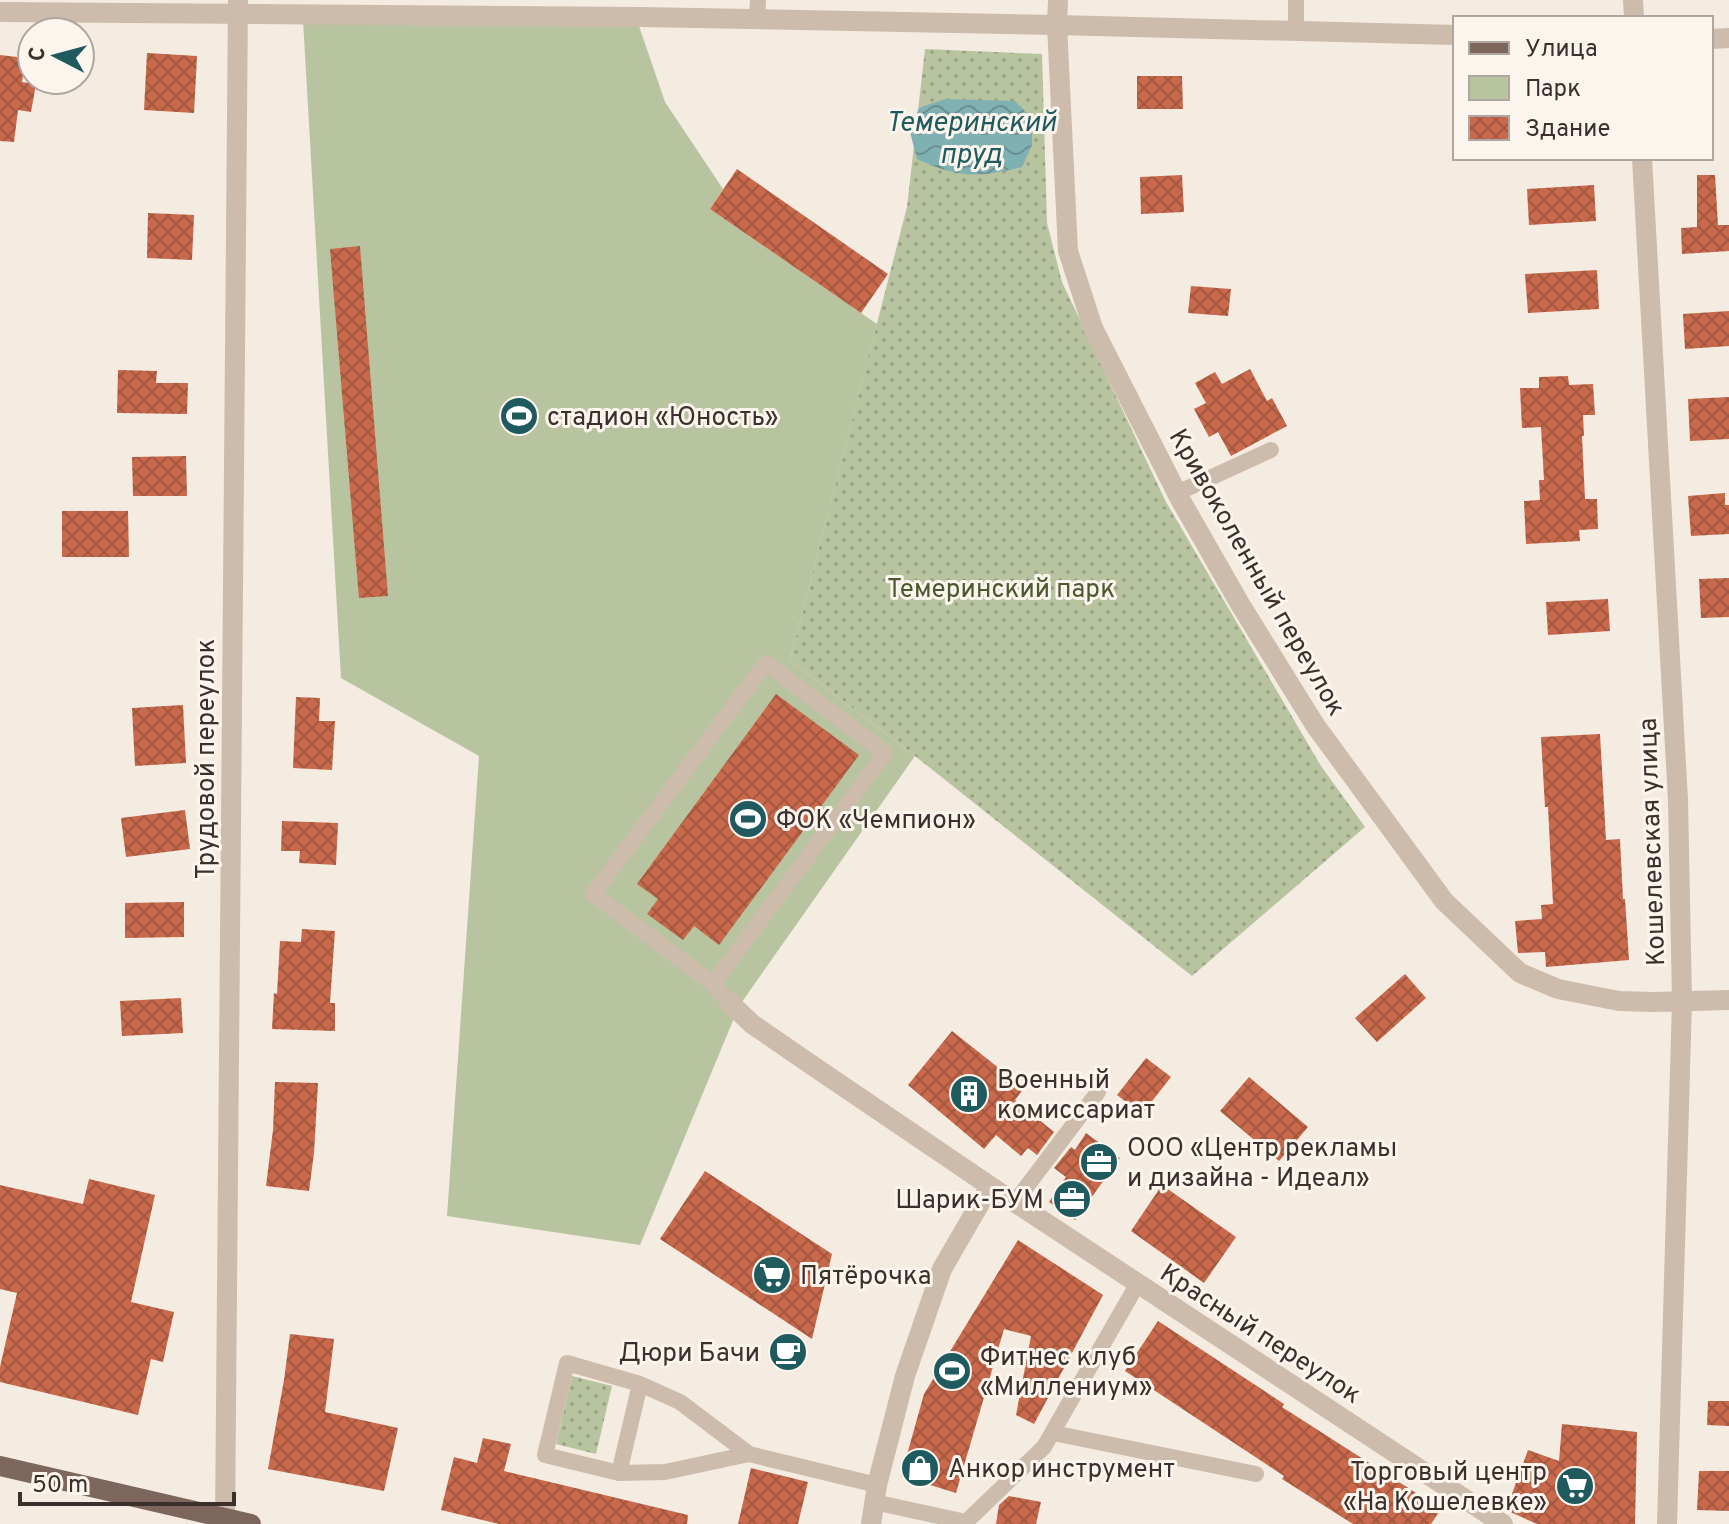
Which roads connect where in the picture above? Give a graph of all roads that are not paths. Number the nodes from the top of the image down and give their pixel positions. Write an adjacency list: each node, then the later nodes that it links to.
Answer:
1 (1058, 0): 7 (street, Кривоколенный переулок)
2 (1296, 0): 8 (lane)
3 (238, 7): 4 (street); 6 (street); 28 (street, Трудовой переулок)
4 (482, 8): 5 (street)
5 (758, 10): 7 (street)
6 (0, 12)
7 (1057, 25): 8 (street); 12 (street, Кривоколенный переулок)
8 (1296, 31): 9 (street)
9 (1453, 35)
10 (1642, 160): 16 (street, Кошелевская улица)
11 (1271, 450): 12 (lane)
12 (1177, 493): 16 (street, Кривоколенный переулок)
13 (713, 984): 13 (lane); 15 (lane)
14 (1729, 1000): 16 (street, Кривоколенный переулок)
15 (728, 1001): 18 (street, Красный переулок)
16 (1682, 1001): 33 (street, Кошелевская улица)
17 (1098, 1092): 19 (lane)
18 (990, 1186): 19 (street, Красный переулок); 27 (street)
19 (1015, 1202): 20 (street, Красный переулок)
20 (1138, 1283): 22 (lane); 32 (street, Красный переулок)
21 (640, 1384): 23 (lane); 25 (lane); 25 (lane)
22 (1053, 1433): 26 (lane); 29 (lane)
23 (749, 1454): 25 (lane); 27 (lane)
24 (0, 1466): 28 (main road)
25 (619, 1473)
26 (1256, 1474)
27 (875, 1493): 29 (lane); 31 (street)
28 (225, 1521): 30 (main road)
29 (971, 1523)
30 (251, 1524)
31 (871, 1524)
32 (1503, 1524)
33 (1667, 1524)

